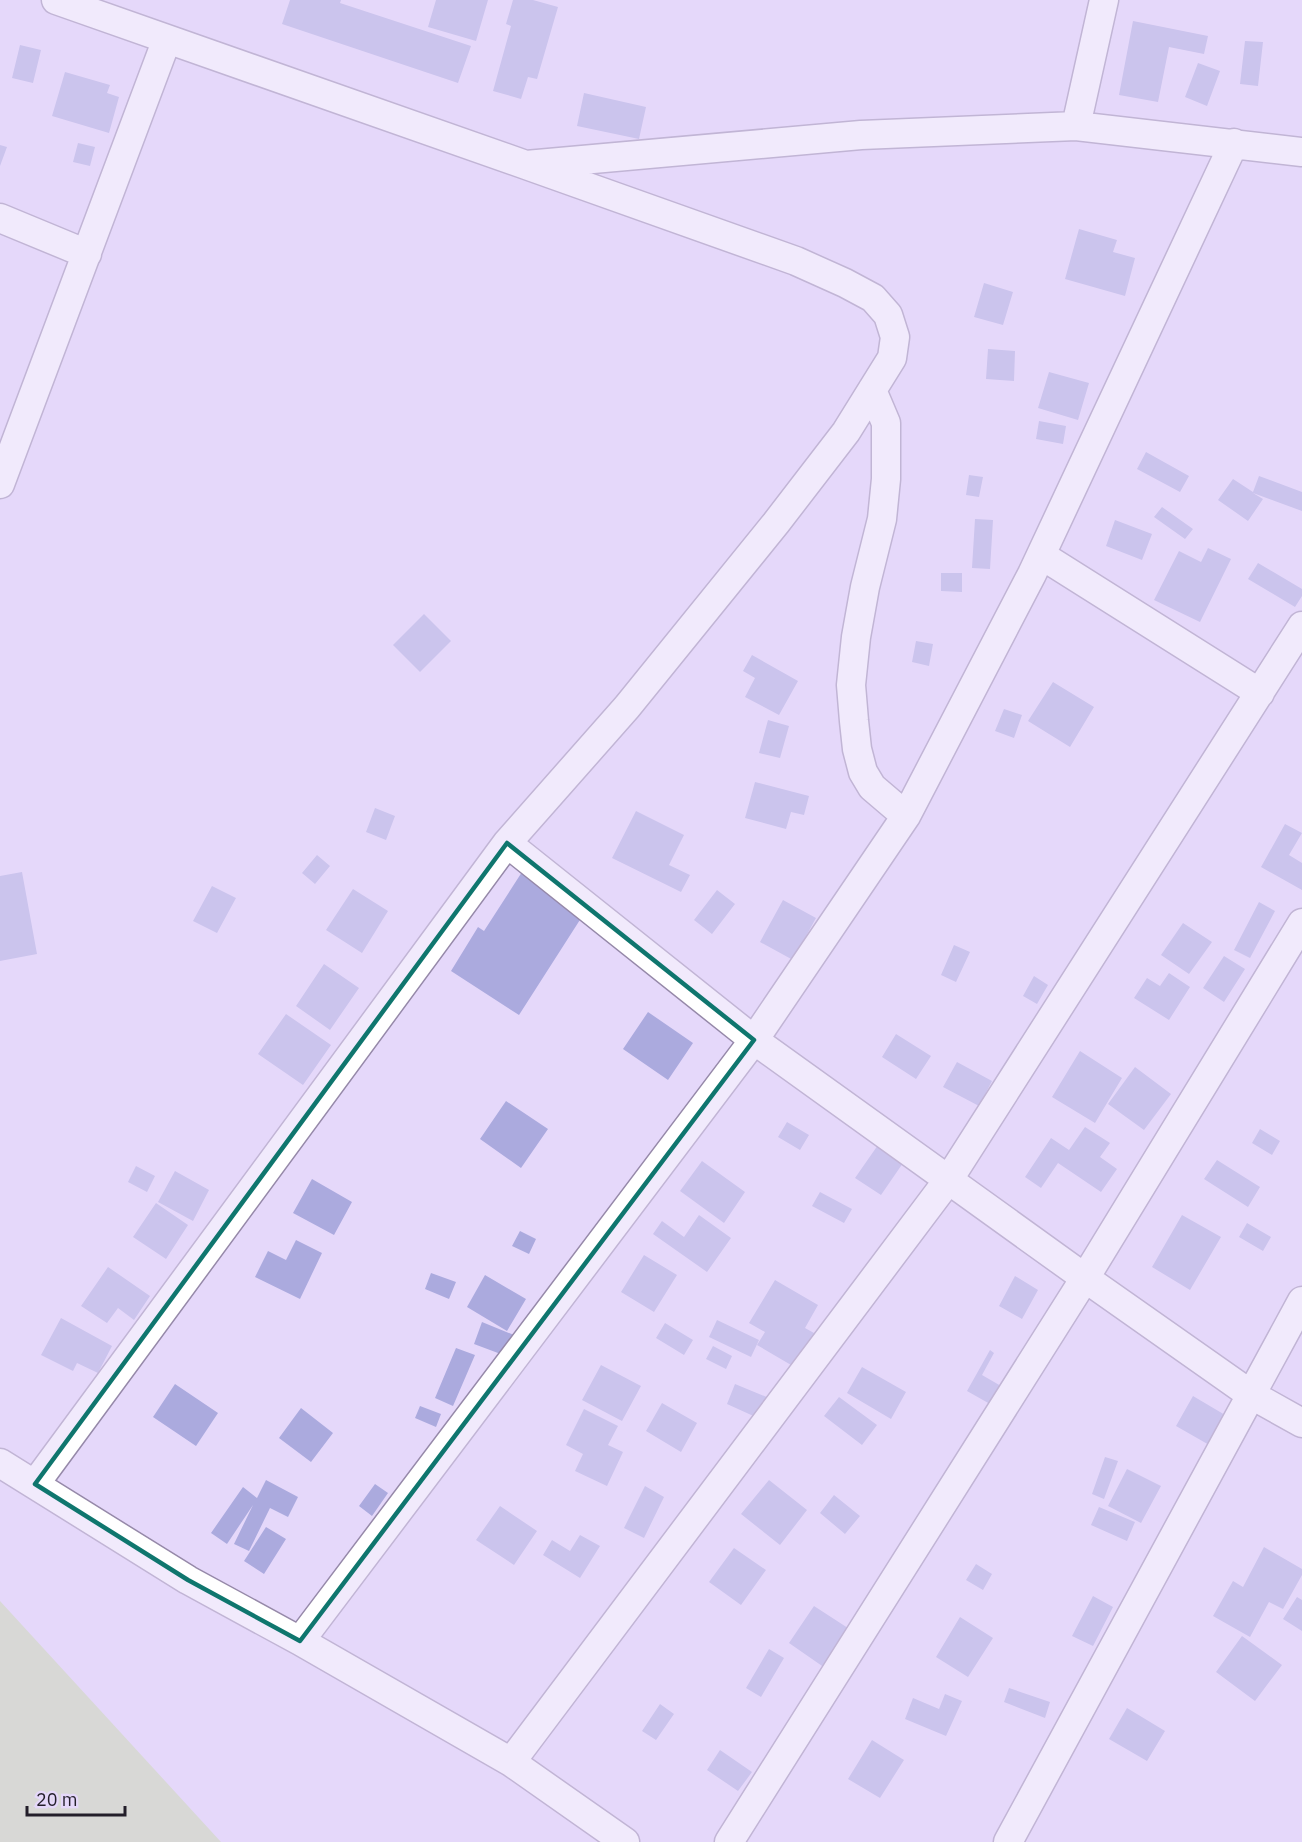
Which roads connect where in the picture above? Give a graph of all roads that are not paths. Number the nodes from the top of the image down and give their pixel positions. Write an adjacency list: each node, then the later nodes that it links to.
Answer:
1 (56, 0): 3 (street)
2 (1104, 0): 4 (street)
3 (167, 39): 7 (street); 9 (street)
4 (1076, 126): 5 (street); 7 (street)
5 (1234, 143): 6 (street); 13 (street)
6 (1302, 152)
7 (526, 165): 10 (street)
8 (0, 218): 9 (street)
9 (87, 254): 11 (street)
10 (872, 390): 16 (street); 17 (street)
11 (9, 434): 12 (street)
12 (0, 484)
13 (1041, 555): 15 (street); 16 (street)
14 (1302, 626): 15 (street)
15 (1260, 693): 20 (street)
16 (906, 816): 19 (street)
17 (507, 843): 19 (street); 26 (street)
18 (1302, 923): 21 (street)
19 (754, 1040): 20 (street); 27 (street)
20 (949, 1179): 21 (street); 28 (street)
21 (1085, 1278): 23 (street); 30 (street)
22 (1302, 1300): 23 (street)
23 (1250, 1394): 24 (street); 31 (street)
24 (1302, 1423)
25 (0, 1463): 26 (street)
26 (35, 1484): 27 (street)
27 (300, 1641): 28 (street)
28 (511, 1762): 29 (street)
29 (625, 1842)
30 (729, 1842)
31 (1008, 1842)

